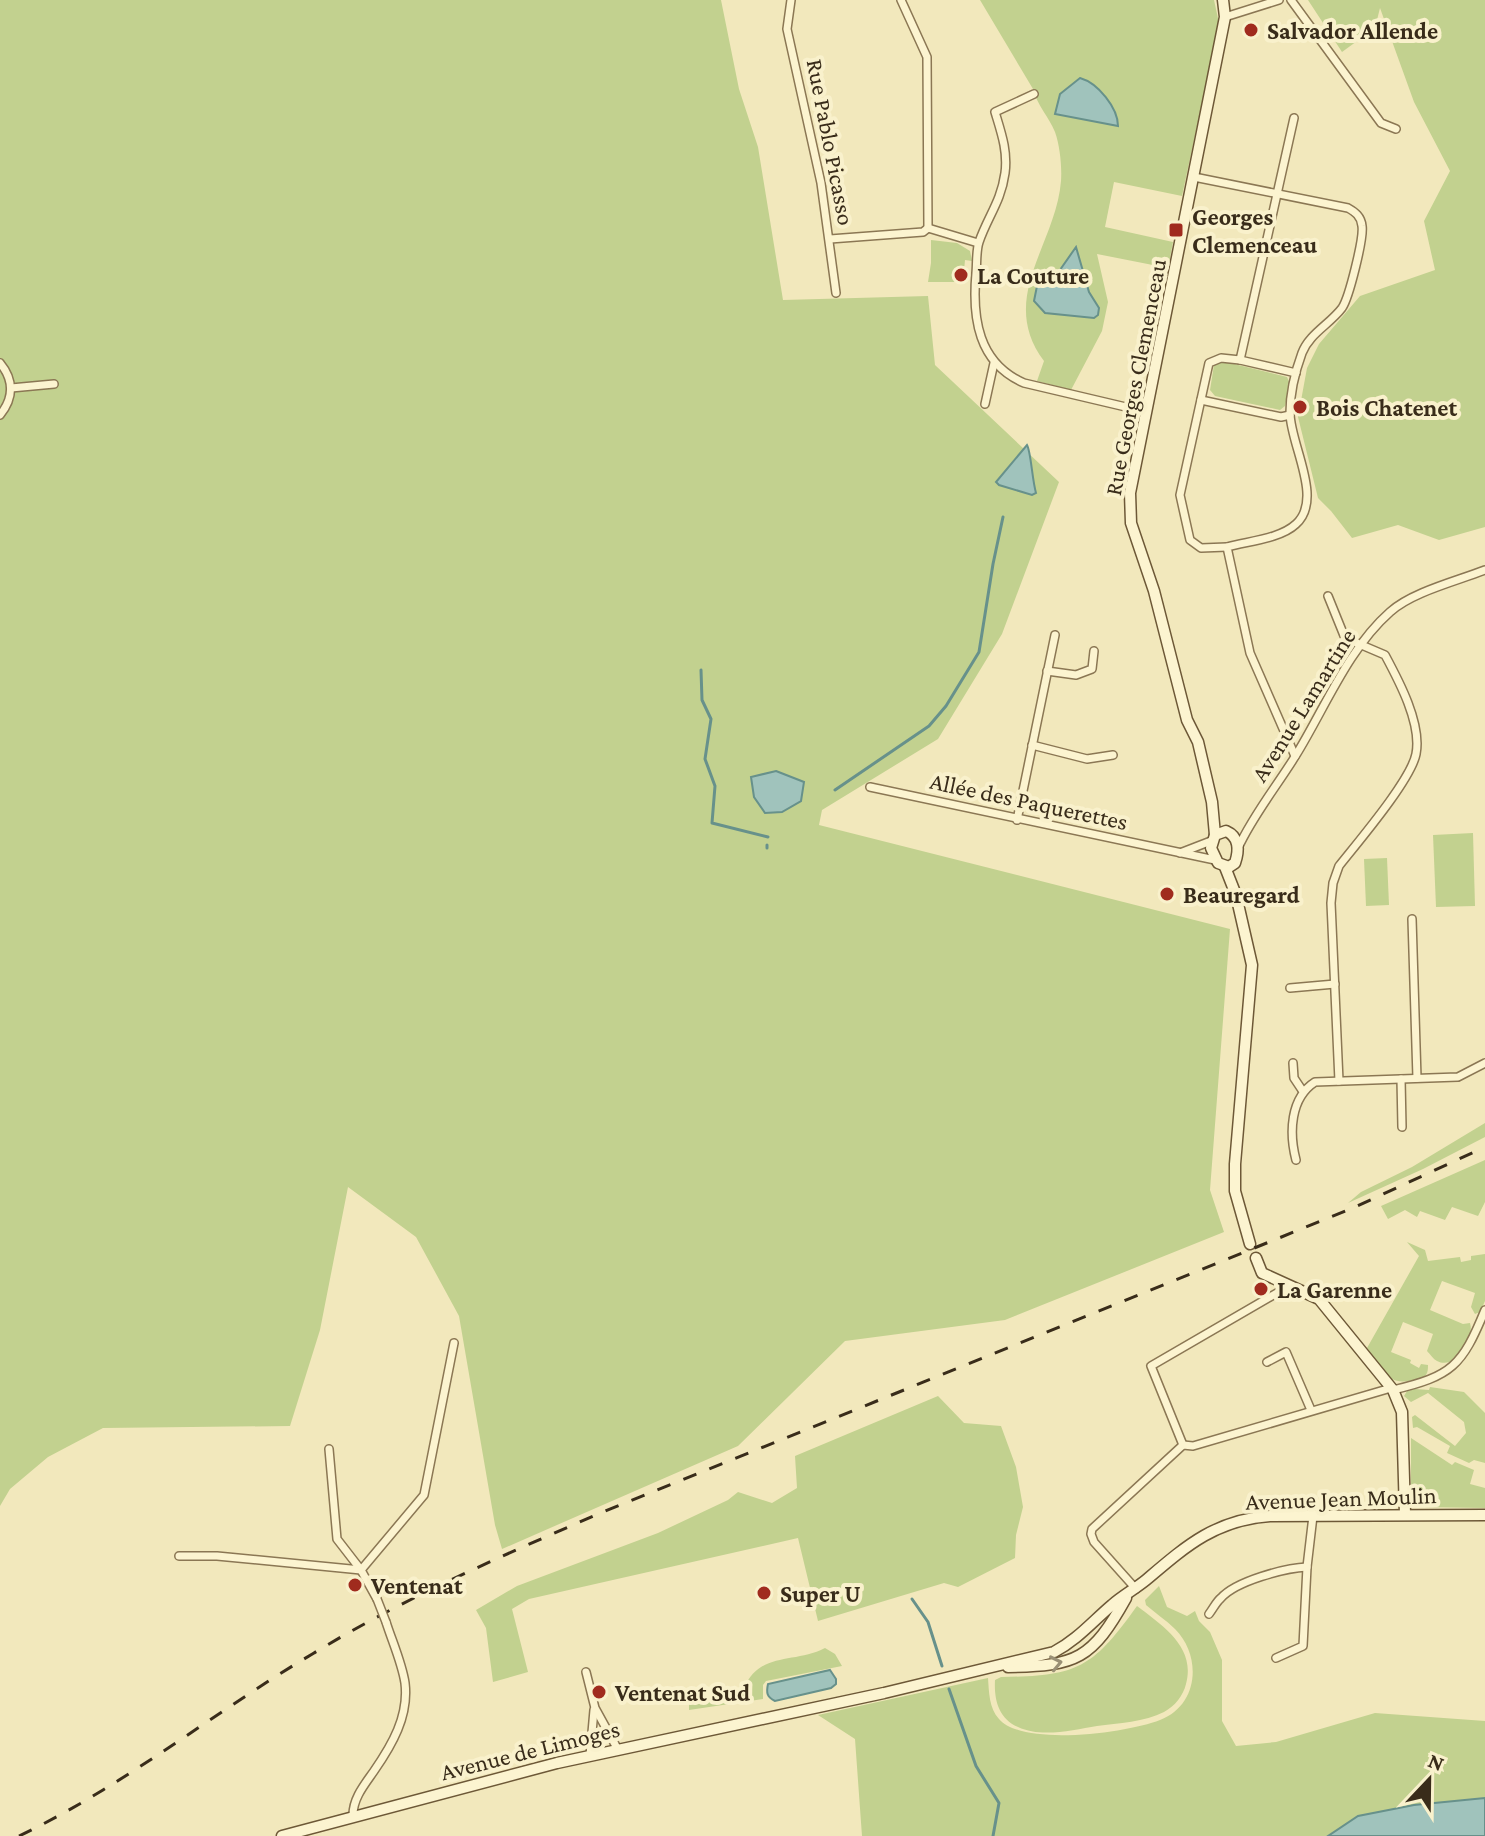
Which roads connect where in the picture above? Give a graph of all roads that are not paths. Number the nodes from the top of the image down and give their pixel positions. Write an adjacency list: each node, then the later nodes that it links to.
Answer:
1 (791, 0): 13 (street, Rue Pablo Picasso)
2 (901, 0): 12 (street)
3 (1223, 0): 6 (street, Rue Georges Clemenceau)
4 (1279, 0): 6 (street)
5 (1291, 0): 9 (street)
6 (1225, 17): 10 (street, Rue Georges Clemenceau)
7 (1034, 94): 14 (street)
8 (1294, 118): 11 (street)
9 (1396, 129)
10 (1194, 177): 11 (street); 24 (street, Rue Georges Clemenceau)
11 (1278, 194): 16 (street); 19 (street)
12 (931, 230): 13 (street); 14 (street)
13 (830, 239): 15 (street, Rue Pablo Picasso)
14 (978, 243): 18 (street)
15 (836, 293)
16 (1240, 360): 19 (street); 22 (street)
17 (0, 363): 21 (street)
18 (994, 363): 23 (street); 24 (street)
19 (1296, 373): 26 (street)
20 (54, 384): 21 (street)
21 (11, 388): 25 (street)
22 (1201, 400): 26 (street); 27 (street)
23 (985, 404)
24 (1147, 412): 38 (street, Rue Georges Clemenceau)
25 (0, 415)
26 (1290, 415): 27 (street)
27 (1227, 547): 36 (street)
28 (1485, 570): 31 (street, Avenue Lamartine)
29 (1328, 596): 31 (street)
30 (1055, 635): 33 (street)
31 (1361, 645): 36 (street, Avenue Lamartine); 48 (street)
32 (1094, 651): 33 (street)
33 (1047, 671): 34 (street)
34 (1032, 745): 35 (street); 39 (street)
35 (1113, 755)
36 (1295, 756): 40 (street, Avenue Lamartine)
37 (870, 787): 39 (street, Allée des Paquerettes)
38 (1212, 802): 41 (street, Rue Georges Clemenceau); 42 (street, Rue Georges Clemenceau)
39 (1017, 820): 44 (street, Allée des Paquerettes)
40 (1248, 828): 41 (street); 43 (street, Avenue Lamartine)
41 (1229, 832): 42 (street); 43 (street, Rue Georges Clemenceau)
42 (1213, 838): 44 (street); 45 (street, Rue Georges Clemenceau)
43 (1238, 848): 46 (street)
44 (1180, 853): 45 (street, Allée des Paquerettes)
45 (1215, 860): 46 (street)
46 (1229, 866): 58 (street)
47 (1412, 919): 52 (street)
48 (1335, 984): 49 (street); 54 (street)
49 (1290, 988)
50 (1293, 1063): 55 (street)
51 (1485, 1063): 52 (street)
52 (1417, 1078): 53 (street)
53 (1401, 1079): 54 (street); 56 (street)
54 (1339, 1081): 55 (street)
55 (1302, 1090): 57 (street)
56 (1402, 1127)
57 (1296, 1160)
58 (1250, 1244)
59 (1256, 1258): 60 (street)
60 (1287, 1284): 64 (street); 66 (street)
61 (1485, 1310): 64 (street)
62 (454, 1343): 73 (street)
63 (1267, 1362): 65 (street)
64 (1392, 1389): 65 (street); 68 (street)
65 (1311, 1410): 66 (street)
66 (1183, 1445): 74 (street)
67 (329, 1449): 73 (street)
68 (1405, 1514): 69 (street, Avenue Jean Moulin); 70 (street, Avenue Jean Moulin)
69 (1485, 1515)
70 (1313, 1516): 72 (street); 74 (street, Avenue Jean Moulin)
71 (179, 1556): 73 (street)
72 (1307, 1567): 75 (street); 80 (street)
73 (361, 1570): 87 (street, bridge)
74 (1131, 1592): 76 (street, Avenue Jean Moulin); 78 (street, Avenue Jean Moulin)
75 (1209, 1614)
76 (1097, 1620): 77 (street, Avenue Jean Moulin); 78 (street)
77 (1084, 1631): 79 (street); 81 (street, Avenue Jean Moulin)
78 (1107, 1632): 79 (street, Avenue Jean Moulin)
79 (1095, 1645): 81 (street, Avenue Jean Moulin, one-way to 79)
80 (1276, 1658)
81 (995, 1667): 83 (street, Avenue Jean Moulin)
82 (586, 1672): 84 (street)
83 (884, 1693): 85 (street, Avenue de Limoges)
84 (595, 1708): 85 (street); 86 (street)
85 (617, 1748): 86 (street, Avenue de Limoges)
86 (590, 1755): 87 (street, Avenue de Limoges)
87 (353, 1815): 88 (street, Avenue de Limoges)
88 (282, 1836)

